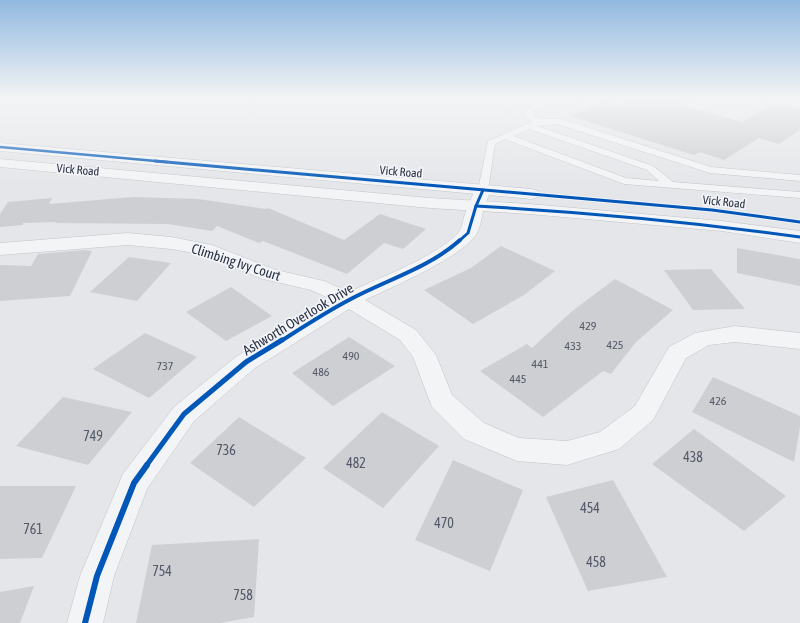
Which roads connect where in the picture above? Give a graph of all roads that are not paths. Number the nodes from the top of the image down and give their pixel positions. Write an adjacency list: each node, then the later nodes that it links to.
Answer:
1 (526, 127): 4 (lane)
2 (532, 127): 8 (lane)
3 (581, 127): 7 (lane)
4 (505, 136): 8 (lane); 10 (lane)
5 (0, 147): 10 (street, Vick Road)
6 (0, 163): 10 (street, Vick Road)
7 (800, 178)
8 (669, 184): 9 (lane)
9 (800, 195)
10 (480, 198): 11 (street, Vick Road); 12 (street, Vick Road); 14 (street, Ashworth Overlook Drive)
11 (800, 222)
12 (800, 237)
13 (0, 249): 14 (street, Climbing Ivy Court)
14 (349, 300): 15 (street, Climbing Ivy Court); 16 (street, Ashworth Overlook Drive)
15 (800, 341)
16 (85, 623)

